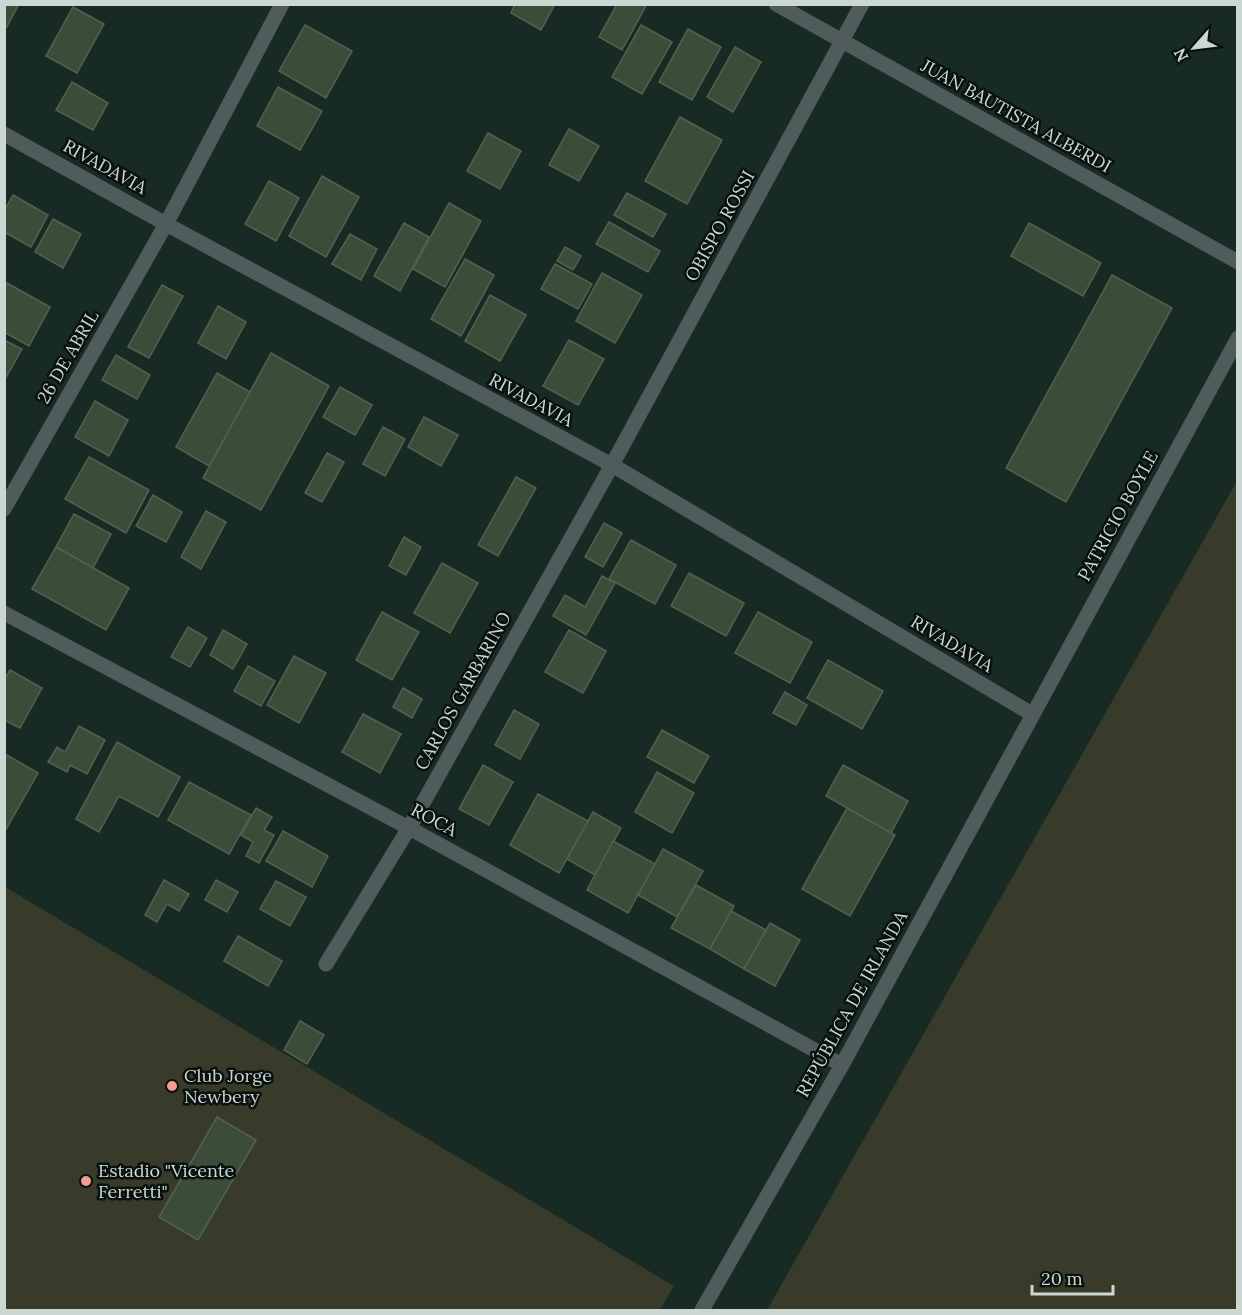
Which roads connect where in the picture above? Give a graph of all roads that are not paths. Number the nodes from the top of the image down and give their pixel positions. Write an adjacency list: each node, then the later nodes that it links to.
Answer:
1 (282, 4): 6 (street, 26 DE ABRIL)
2 (776, 4): 4 (street, JUAN BAUTISTA ALBERDI)
3 (862, 4): 4 (street, OBISPO ROSSI)
4 (842, 42): 7 (street, JUAN BAUTISTA ALBERDI); 9 (street, OBISPO ROSSI)
5 (4, 134): 6 (street, RIVADAVIA)
6 (166, 224): 9 (street, RIVADAVIA); 10 (street, 26 DE ABRIL)
7 (1238, 262)
8 (1238, 338): 12 (street, PATRICIO BOYLE)
9 (612, 465): 12 (street, RIVADAVIA); 13 (street, CARLOS GARBARINO)
10 (4, 509)
11 (4, 613): 13 (street, ROCA)
12 (1032, 714): 15 (street, REPÚBLICA DE IRLANDA)
13 (409, 828): 14 (street, CARLOS GARBARINO); 15 (street, ROCA)
14 (326, 964)
15 (842, 1065): 16 (street, REPÚBLICA DE IRLANDA)
16 (702, 1311)

